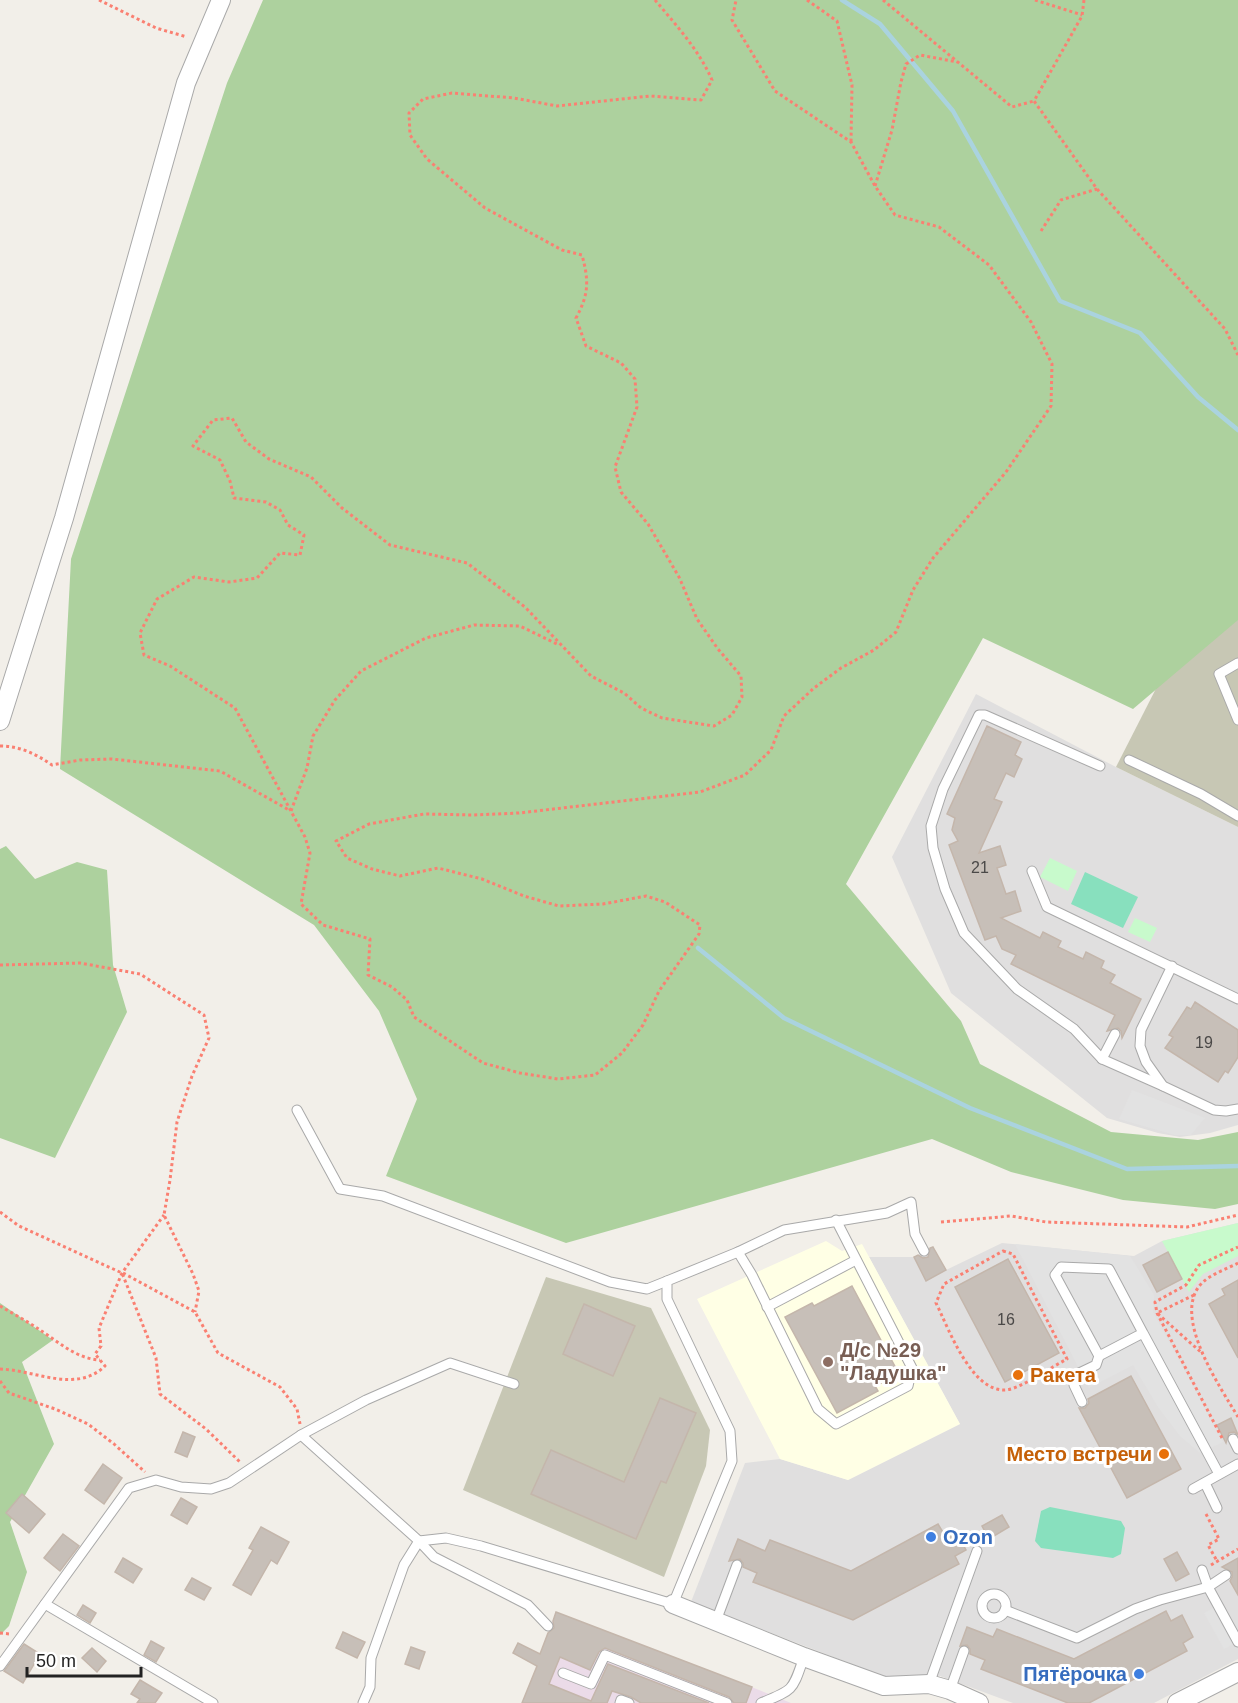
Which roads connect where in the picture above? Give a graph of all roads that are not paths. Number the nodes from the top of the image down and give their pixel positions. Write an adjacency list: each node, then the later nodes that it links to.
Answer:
1 (221, 0): 4 (street)
2 (1238, 663): 3 (lane)
3 (1238, 720)
4 (0, 721)
5 (1130, 760): 7 (lane)
6 (1100, 766): 12 (lane)
7 (1238, 816)
8 (1032, 871): 9 (lane)
9 (1172, 966): 10 (lane); 13 (lane)
10 (1238, 999)
11 (1115, 1034): 12 (lane)
12 (1102, 1059): 13 (lane)
13 (1163, 1086): 14 (lane)
14 (1238, 1109)
15 (297, 1110): 20 (lane)
16 (836, 1220): 17 (lane); 18 (lane); 19 (lane)
17 (924, 1251)
18 (738, 1252): 20 (lane); 21 (lane)
19 (856, 1260): 21 (lane); 21 (lane)
20 (667, 1281): 39 (lane)
21 (767, 1307)
22 (1143, 1333): 23 (lane); 23 (lane); 28 (lane)
23 (1099, 1356): 25 (lane)
24 (514, 1384): 26 (lane)
25 (1082, 1402)
26 (302, 1435): 32 (lane); 38 (lane)
27 (1238, 1464): 28 (lane)
28 (1219, 1474): 29 (lane)
29 (1205, 1483): 30 (lane); 31 (lane)
30 (1193, 1489)
31 (1217, 1508)
32 (419, 1541): 39 (lane); 42 (lane); 53 (lane)
33 (977, 1551): 49 (lane)
34 (737, 1565): 41 (lane)
35 (1202, 1570): 37 (lane)
36 (1226, 1575): 37 (lane)
37 (1208, 1587): 40 (lane); 43 (lane)
38 (45, 1604): 46 (lane); 52 (lane)
39 (673, 1604): 41 (street)
40 (1005, 1610)
41 (716, 1621): 45 (street)
42 (548, 1626)
43 (1238, 1642)
44 (964, 1652): 50 (lane)
45 (804, 1657): 49 (street); 57 (lane)
46 (0, 1666)
47 (1238, 1671): 51 (street)
48 (563, 1673): 56 (lane)
49 (929, 1684): 50 (street)
50 (950, 1690): 58 (street)
51 (1186, 1701)
52 (213, 1703)
53 (363, 1703)
54 (620, 1703): 55 (lane)
55 (629, 1703)
56 (727, 1703)
57 (761, 1703)
58 (979, 1703)

